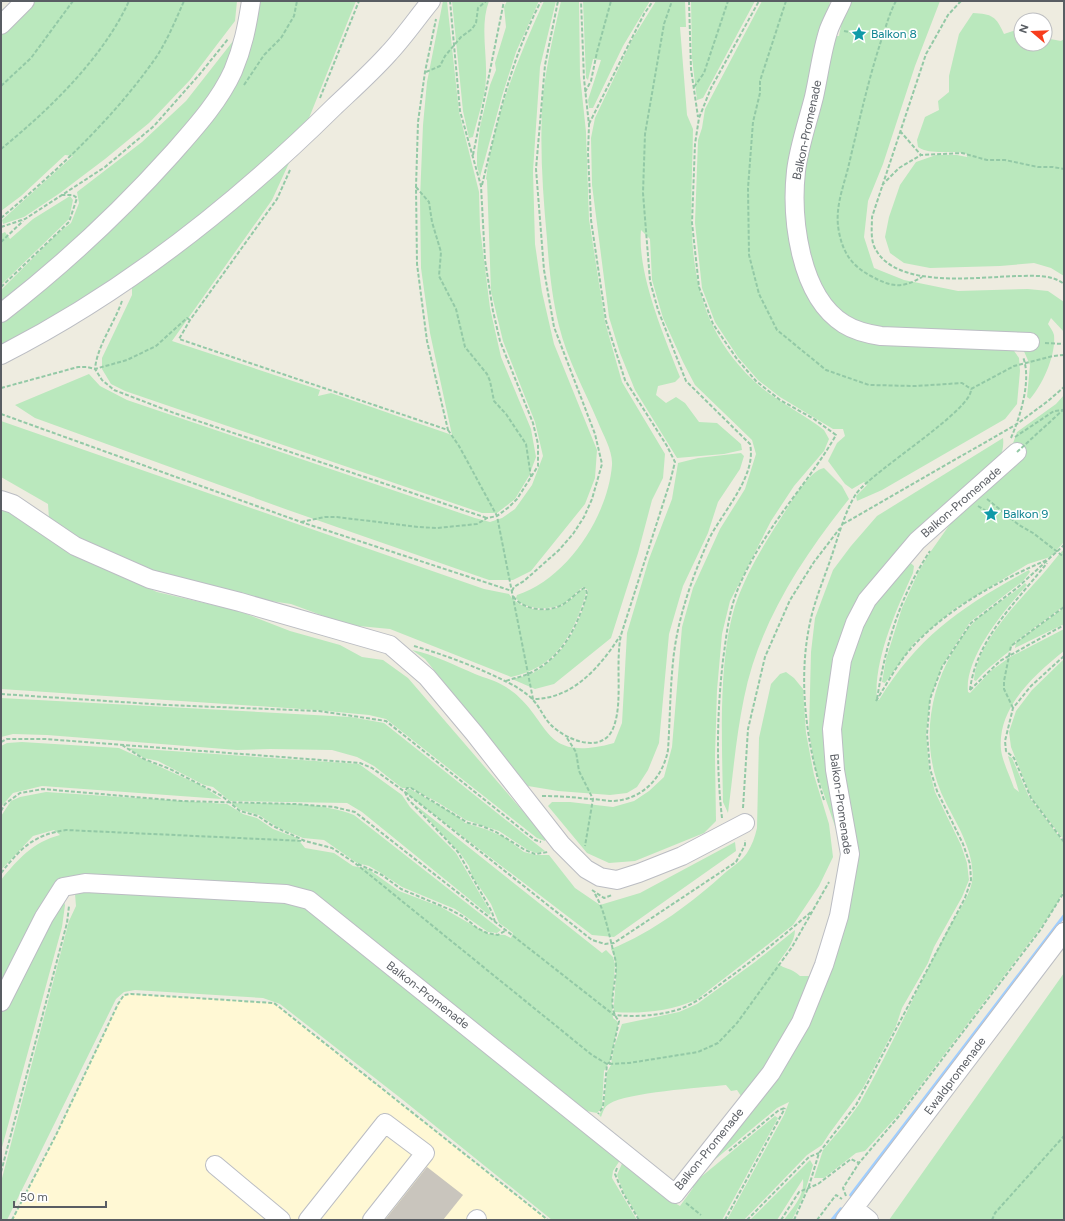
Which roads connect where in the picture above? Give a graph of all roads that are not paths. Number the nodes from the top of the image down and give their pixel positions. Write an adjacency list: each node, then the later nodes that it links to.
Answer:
1 (25, 1): 5 (lane)
2 (250, 1): 6 (lane)
3 (430, 1): 8 (lane)
4 (842, 1): 7 (lane, Balkon-Promenade)
5 (1, 24)
6 (1, 313)
7 (1023, 342)
8 (1, 355)
9 (1017, 452): 13 (lane, Balkon-Promenade)
10 (1, 500): 11 (lane)
11 (745, 823)
12 (1064, 932): 15 (lane, Ewaldpromenade)
13 (1, 1002)
14 (215, 1165): 16 (lane)
15 (848, 1210): 19 (lane)
16 (281, 1220)
17 (308, 1220): 18 (lane)
18 (372, 1220)
19 (869, 1220)

